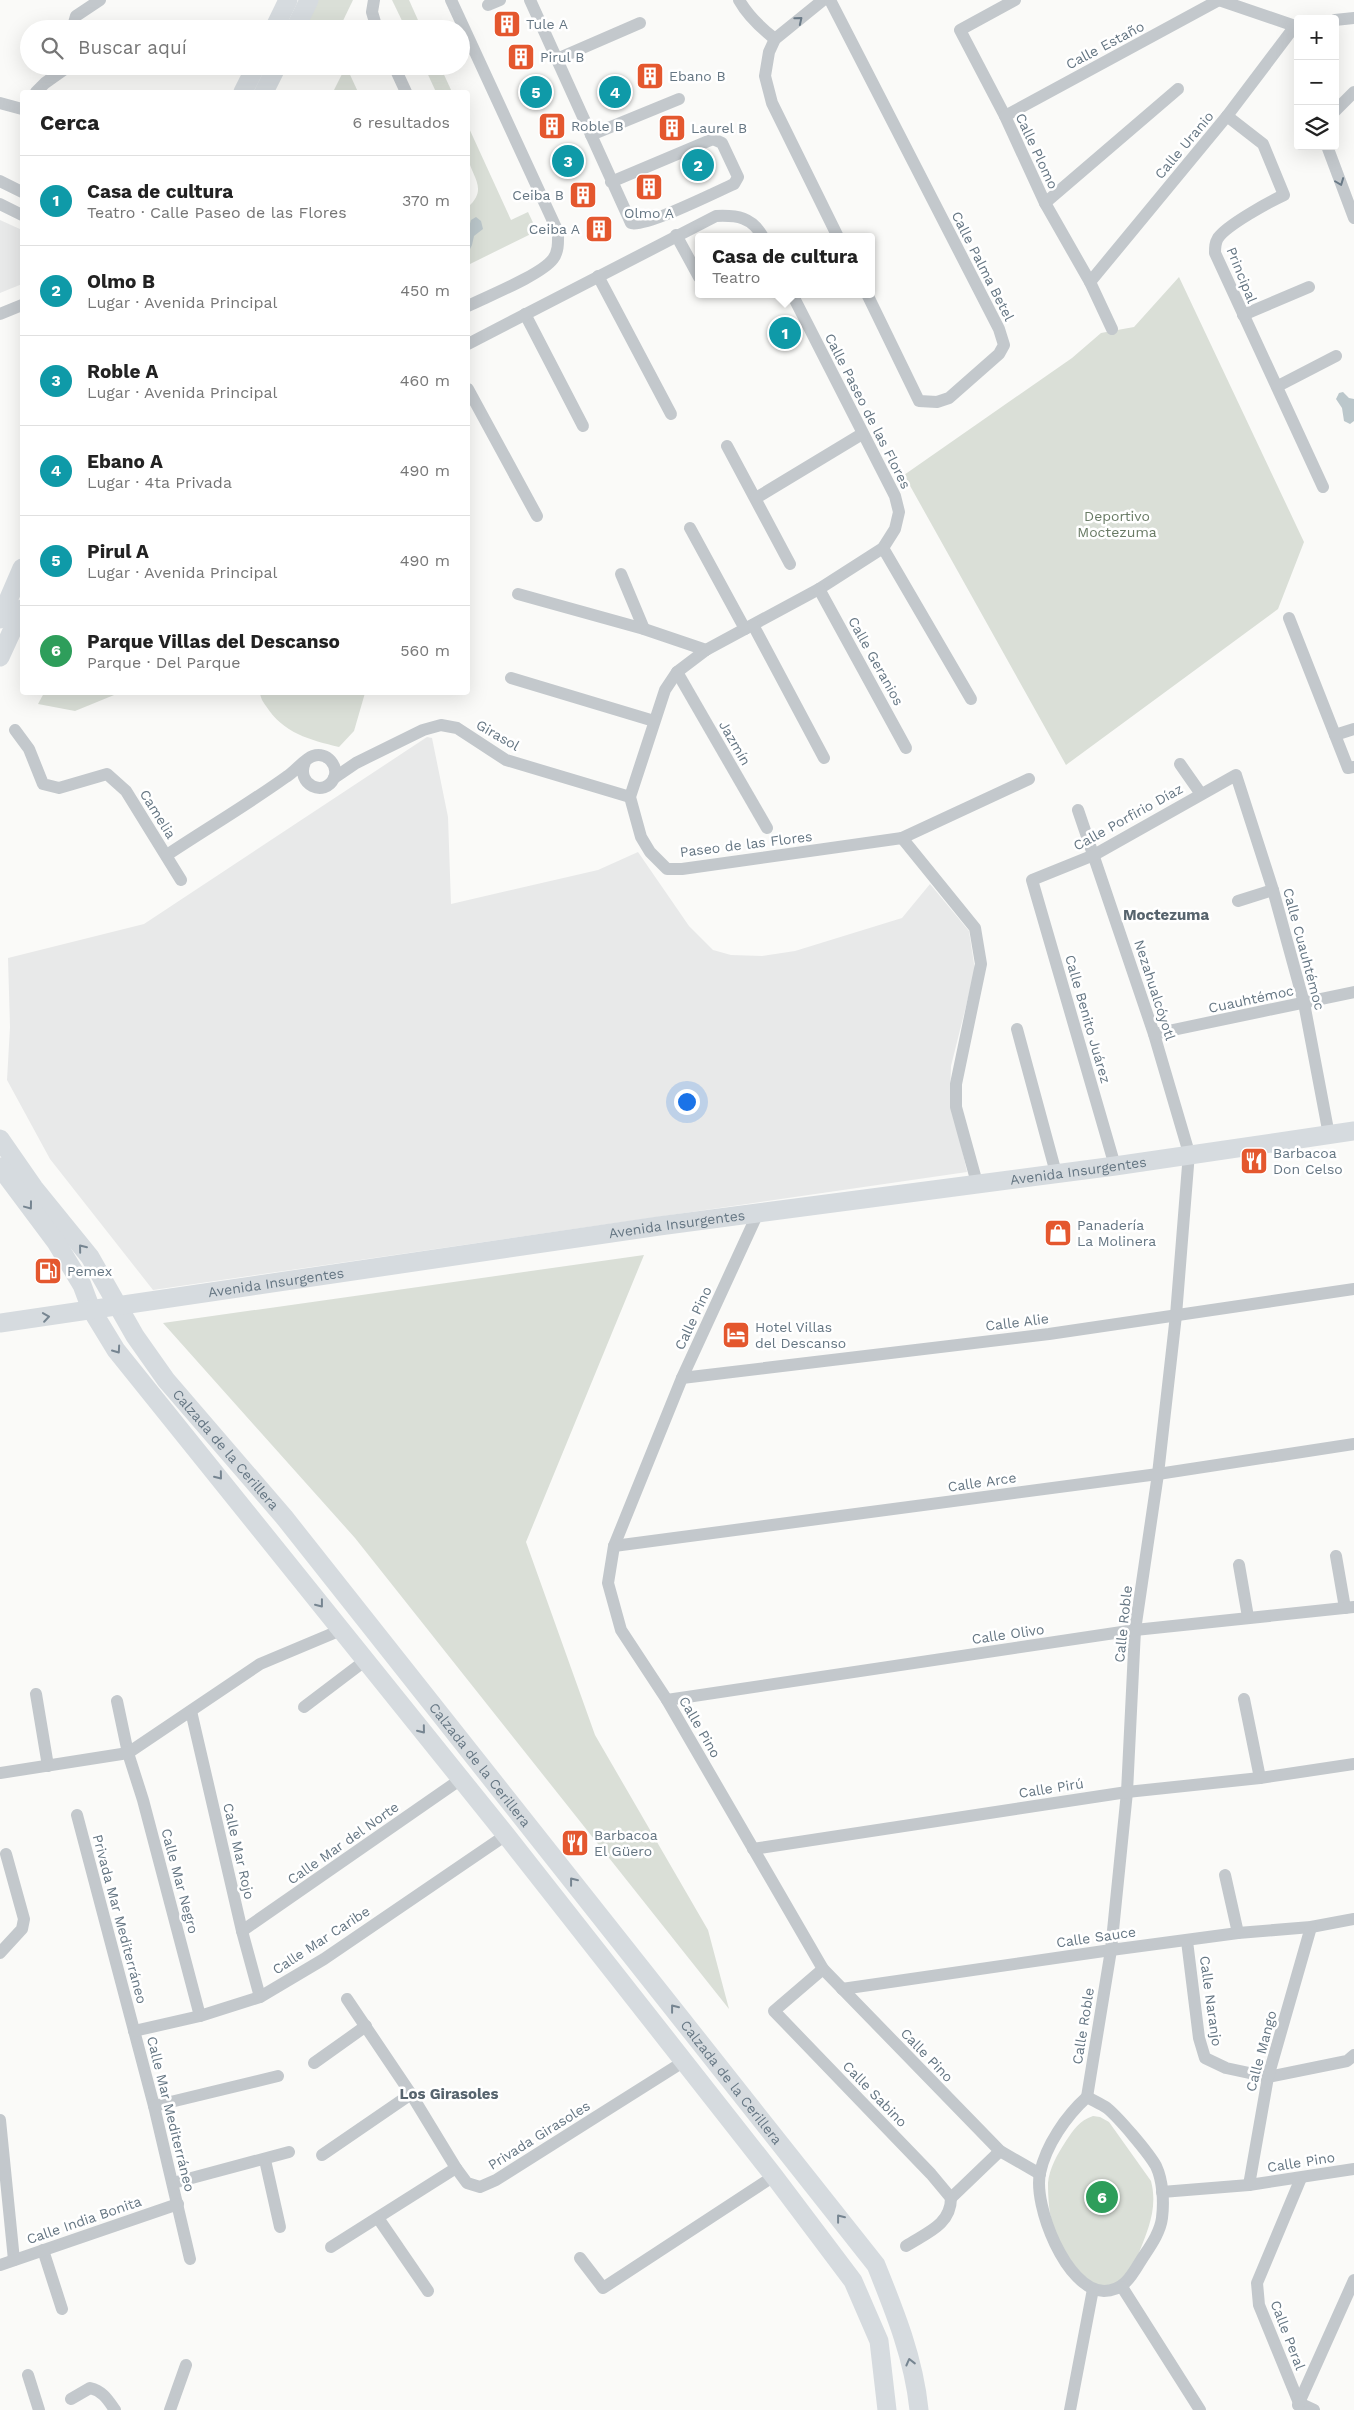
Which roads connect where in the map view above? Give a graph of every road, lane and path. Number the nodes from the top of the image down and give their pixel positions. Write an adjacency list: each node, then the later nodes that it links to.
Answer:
1 (100, 0): 15 (street)
2 (288, 0): 16 (street)
3 (309, 0): 17 (street)
4 (374, 0): 18 (street)
5 (451, 0): 19 (street)
6 (500, 0): 13 (street)
7 (530, 0): 26 (street)
8 (739, 0): 24 (street)
9 (823, 0): 24 (street, one-way to 9)
10 (830, 0): 60 (street, Calle Palma Betel)
11 (1015, 0): 41 (street, Calle Plomo)
12 (1219, 0): 22 (street); 41 (street, Calle Estaño)
13 (488, 5)
14 (1354, 18): 20 (street)
15 (75, 20)
16 (278, 20)
17 (299, 20)
18 (375, 20)
19 (460, 20)
20 (1339, 20)
21 (640, 23): 26 (street)
22 (1294, 25)
23 (1294, 29): 42 (street, Calle Uranio)
24 (775, 39): 53 (street)
25 (470, 41): 61 (street)
26 (557, 59): 43 (street)
27 (57, 75): 32 (street)
28 (252, 75): 33 (street)
29 (272, 75): 34 (street)
30 (398, 75): 35 (street)
31 (1178, 89): 48 (street)
32 (38, 90)
33 (244, 90)
34 (265, 90)
35 (405, 90)
36 (1354, 92): 39 (street)
37 (679, 99): 43 (street)
38 (0, 103): 40 (street)
39 (1339, 107)
40 (20, 108)
41 (1005, 116): 48 (street, Calle Plomo)
42 (1227, 116): 57 (street, Calle Uranio); 65 (street, Principal)
43 (591, 135): 46 (street)
44 (1328, 150): 51 (street, one-way to 51)
45 (0, 182): 47 (street)
46 (611, 182): 46 (street)
47 (20, 191)
48 (1045, 203): 57 (street, Calle Plomo)
49 (0, 204): 50 (street)
50 (20, 214)
51 (1354, 218)
52 (759, 233): 54 (street)
53 (836, 233)
54 (676, 234): 55 (street); 56 (street)
55 (695, 270)
56 (598, 276): 64 (street); 71 (street)
57 (1090, 282): 66 (street, Calle Plomo)
58 (1309, 287): 65 (street)
59 (794, 298): 73 (street, Calle Paseo de las Flores)
60 (869, 298)
61 (470, 305)
62 (20, 306): 63 (street)
63 (0, 314)
64 (525, 314): 67 (street); 72 (street)
65 (1243, 315): 69 (street, Principal)
66 (1112, 328)
67 (470, 343)
68 (1336, 356): 69 (street)
69 (1278, 386): 75 (street, Principal)
70 (470, 393): 77 (street)
71 (671, 414)
72 (583, 426)
73 (862, 434): 76 (street); 79 (street, Calle Paseo de las Flores)
74 (727, 446): 76 (street)
75 (1323, 487)
76 (756, 498): 80 (street)
77 (537, 516)
78 (690, 528): 88 (street)
79 (883, 548): 83 (street, Calle Paseo de las Flores); 94 (street)
80 (790, 564)
81 (20, 573): 87 (street)
82 (622, 574): 89 (street)
83 (819, 589): 88 (street, Calle Paseo de las Flores); 99 (street, Calle Geranios)
84 (518, 594): 89 (street)
85 (20, 613): 91 (street)
86 (1289, 618): 98 (street)
87 (0, 619)
88 (749, 627): 90 (street, Calle Paseo de las Flores); 100 (street)
89 (644, 629): 90 (street)
90 (706, 650): 92 (street)
91 (0, 657)
92 (677, 672): 95 (street); 114 (street, Jazmín)
93 (512, 678): 95 (street)
94 (971, 699)
95 (654, 721): 112 (street)
96 (1354, 729): 98 (street)
97 (15, 730): 116 (street, Camelia)
98 (1335, 735): 105 (street)
99 (906, 748)
100 (824, 758)
101 (305, 762): 102 (street); 107 (street, Camelia); 108 (street)
102 (332, 762): 103 (street); 109 (street)
103 (356, 763): 109 (street, Girasol); 112 (street, Girasol)
104 (1180, 764): 111 (street)
105 (1354, 767)
106 (1236, 775): 111 (street, Calle Porfirio Díaz); 120 (street, Calle Cuauhtémoc)
107 (287, 777): 108 (street); 116 (street, Camelia)
108 (304, 778): 109 (street)
109 (334, 778)
110 (1029, 779): 115 (street)
111 (1201, 794): 117 (street, Calle Porfirio Díaz)
112 (630, 797): 115 (street, Paseo de las Flores)
113 (1078, 810): 117 (street, Nezahualcóyotl)
114 (767, 828)
115 (902, 838): 133 (street)
116 (167, 855): 118 (street, Camelia)
117 (1094, 855): 119 (street, Calle Porfirio Díaz); 125 (street, Nezahualcóyotl)
118 (181, 880)
119 (1032, 880): 130 (street, Calle Benito Juárez)
120 (1273, 890): 121 (street); 123 (street, Calle Cuauhtémoc)
121 (1238, 900)
122 (1354, 992): 123 (street, Cuauhtémoc)
123 (1304, 1003): 125 (street, Cuauhtémoc); 127 (street, Calle Cuauhtémoc)
124 (1017, 1029): 132 (street)
125 (1154, 1034): 129 (street, Nezahualcóyotl)
126 (1354, 1131): 127 (street, Avenida Insurgentes)
127 (1329, 1135): 129 (street, Avenida Insurgentes)
128 (0, 1140): 136 (street, Calzada de la Cerillera, one-way to 128)
129 (1188, 1153): 130 (street, Avenida Insurgentes); 138 (street, Calle Roble)
130 (1115, 1166): 132 (street, Avenida Insurgentes)
131 (0, 1167): 137 (street, Calzada de la Cerillera, one-way to 137)
132 (1056, 1173): 133 (street, Avenida Insurgentes)
133 (977, 1183): 134 (street, Avenida Insurgentes)
134 (757, 1214): 136 (street, Avenida Insurgentes); 140 (street, Calle Pino)
135 (1354, 1289): 138 (street, Calle Alie)
136 (117, 1304): 137 (street, Avenida Insurgentes); 228 (street, Calzada de la Cerillera, one-way to 136)
137 (91, 1309): 139 (street, Avenida Insurgentes, one-way to 137); 148 (street, Calzada de la Cerillera, one-way to 148)
138 (1176, 1315): 140 (street, Calle Alie); 142 (street, Calle Roble)
139 (0, 1323)
140 (682, 1378): 143 (street, Calle Pino)
141 (1354, 1444): 142 (street, Calle Arce)
142 (1158, 1474): 143 (street, Calle Arce); 149 (street, Calle Roble)
143 (614, 1546): 153 (street, Calle Pino)
144 (1336, 1556): 146 (street)
145 (1239, 1565): 147 (street)
146 (1349, 1608): 147 (street, Calle Olivo)
147 (1248, 1617): 149 (street, Calle Olivo)
148 (342, 1630): 150 (street, Calzada de la Cerillera); 156 (street)
149 (1135, 1630): 153 (street, Calle Olivo); 163 (street, Calle Roble)
150 (366, 1660): 155 (street); 162 (street, Calzada de la Cerillera, one-way to 162)
151 (36, 1694): 159 (street)
152 (1244, 1699): 161 (street)
153 (667, 1700): 166 (street, Calle Pino)
154 (117, 1701): 157 (street, Calle Mar Negro)
155 (304, 1707)
156 (191, 1711): 157 (street); 171 (street, Calle Mar Rojo)
157 (128, 1753): 159 (street); 180 (street, Calle Mar Negro)
158 (1354, 1764): 161 (street, Calle Pirú)
159 (48, 1766): 160 (street)
160 (0, 1773)
161 (1260, 1778): 163 (street, Calle Pirú)
162 (461, 1779): 165 (street, Calzada de la Cerillera); 171 (street, Calle Mar del Norte)
163 (1127, 1792): 166 (street, Calle Pirú); 174 (street, Calle Roble)
164 (77, 1815): 182 (street, Privada Mar Mediterráneo)
165 (506, 1835): 178 (street, Calle Mar Caribe); 184 (street, Calzada de la Cerillera)
166 (752, 1849): 176 (street, Calle Pino)
167 (6, 1854): 175 (street)
168 (1225, 1875): 172 (street)
169 (1354, 1919): 170 (street, Calle Sauce)
170 (1311, 1927): 172 (street, Calle Sauce); 187 (street, Calle Mango)
171 (242, 1931): 178 (street, Calle Mar Rojo)
172 (1238, 1933): 173 (street, Calle Sauce)
173 (1187, 1941): 174 (street, Calle Sauce); 187 (street, Calle Naranjo)
174 (1111, 1950): 177 (street, Calle Sauce); 189 (street, Calle Roble)
175 (0, 1953)
176 (823, 1969): 177 (street, Calle Pino); 204 (street, Calle Sabino)
177 (842, 1989): 192 (street, Calle Pino)
178 (260, 1996): 180 (street, Calle Mar Caribe)
179 (347, 1999): 181 (street, Privada Girasoles)
180 (200, 2016): 182 (street, Calle Mar Caribe)
181 (366, 2026): 185 (street); 188 (street, Privada Girasoles)
182 (134, 2031): 190 (street, Calle Mar Mediterráneo)
183 (1354, 2055): 187 (street)
184 (684, 2062): 196 (street, Privada Girasoles); 199 (street, Calzada de la Cerillera)
185 (314, 2063)
186 (278, 2076): 190 (street)
187 (1268, 2077): 202 (street, Calle Mango)
188 (411, 2094): 194 (street); 196 (street, Privada Girasoles)
189 (1087, 2097): 198 (street); 203 (street)
190 (154, 2106): 201 (street, Calle Mar Mediterráneo)
191 (0, 2129): 213 (street)
192 (1000, 2151): 198 (street, Calle Pino); 204 (street)
193 (290, 2152): 195 (street)
194 (322, 2155)
195 (265, 2160): 201 (street); 207 (street)
196 (456, 2168): 206 (street)
197 (1354, 2169): 200 (street, Calle Pino)
198 (1040, 2174): 217 (street)
199 (774, 2176): 211 (street); 227 (street, Calzada de la Cerillera)
200 (1301, 2178): 202 (street, Calle Pino); 223 (street, Calle Peral)
201 (173, 2183): 205 (street, Calle Mar Mediterráneo)
202 (1250, 2185): 203 (street, Calle Pino)
203 (1162, 2192): 216 (street)
204 (951, 2198): 208 (street)
205 (178, 2204): 210 (street, Calle India Bonita); 212 (street)
206 (378, 2218): 209 (street); 218 (street)
207 (280, 2227)
208 (906, 2246)
209 (331, 2247)
210 (43, 2250): 213 (street, Calle India Bonita); 219 (street)
211 (580, 2258)
212 (190, 2259)
213 (14, 2260): 214 (street, Calle India Bonita)
214 (0, 2265)
215 (1354, 2280): 223 (street)
216 (1122, 2287): 217 (street); 230 (street)
217 (1093, 2289): 229 (street)
218 (428, 2291)
219 (62, 2309)
220 (186, 2364): 226 (street)
221 (28, 2375): 224 (street)
222 (71, 2398): 225 (street)
223 (1297, 2406): 231 (street)
224 (39, 2410)
225 (114, 2410)
226 (170, 2410)
227 (887, 2410)
228 (919, 2410)
229 (1070, 2410)
230 (1200, 2410)
231 (1314, 2410)

